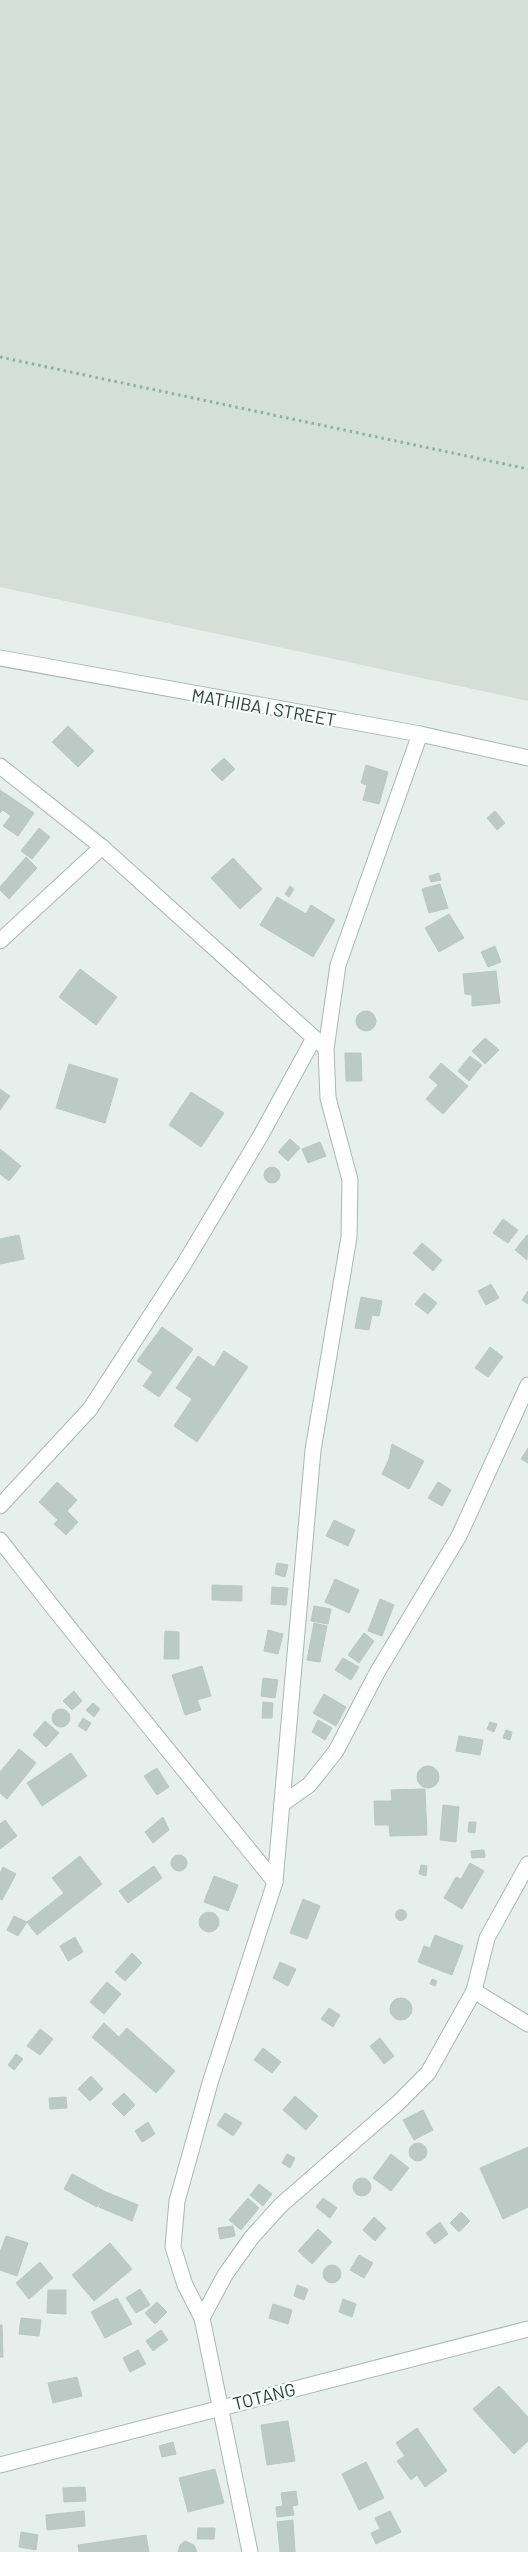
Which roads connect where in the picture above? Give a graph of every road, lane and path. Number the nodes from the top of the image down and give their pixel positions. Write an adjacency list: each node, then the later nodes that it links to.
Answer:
1 (0, 357): 2 (path)
2 (528, 469)
3 (0, 658): 4 (street, MATHIBA I STREET)
4 (420, 734): 5 (street, MATHIBA I STREET); 10 (street)
5 (528, 758)
6 (0, 766): 7 (street)
7 (102, 847): 8 (street); 9 (street)
8 (0, 941)
9 (314, 1038): 10 (street); 12 (street)
10 (326, 1049): 14 (street)
11 (528, 1385): 14 (street)
12 (0, 1506)
13 (0, 1540): 16 (street)
14 (282, 1804): 16 (street)
15 (528, 1864): 17 (street)
16 (275, 1882): 19 (street)
17 (474, 1991): 18 (street); 19 (street)
18 (528, 2024)
19 (202, 2318): 21 (street)
20 (528, 2329): 21 (street, TOTANG)
21 (220, 2407): 22 (street, TOTANG); 23 (street)
22 (0, 2466)
23 (250, 2552)

